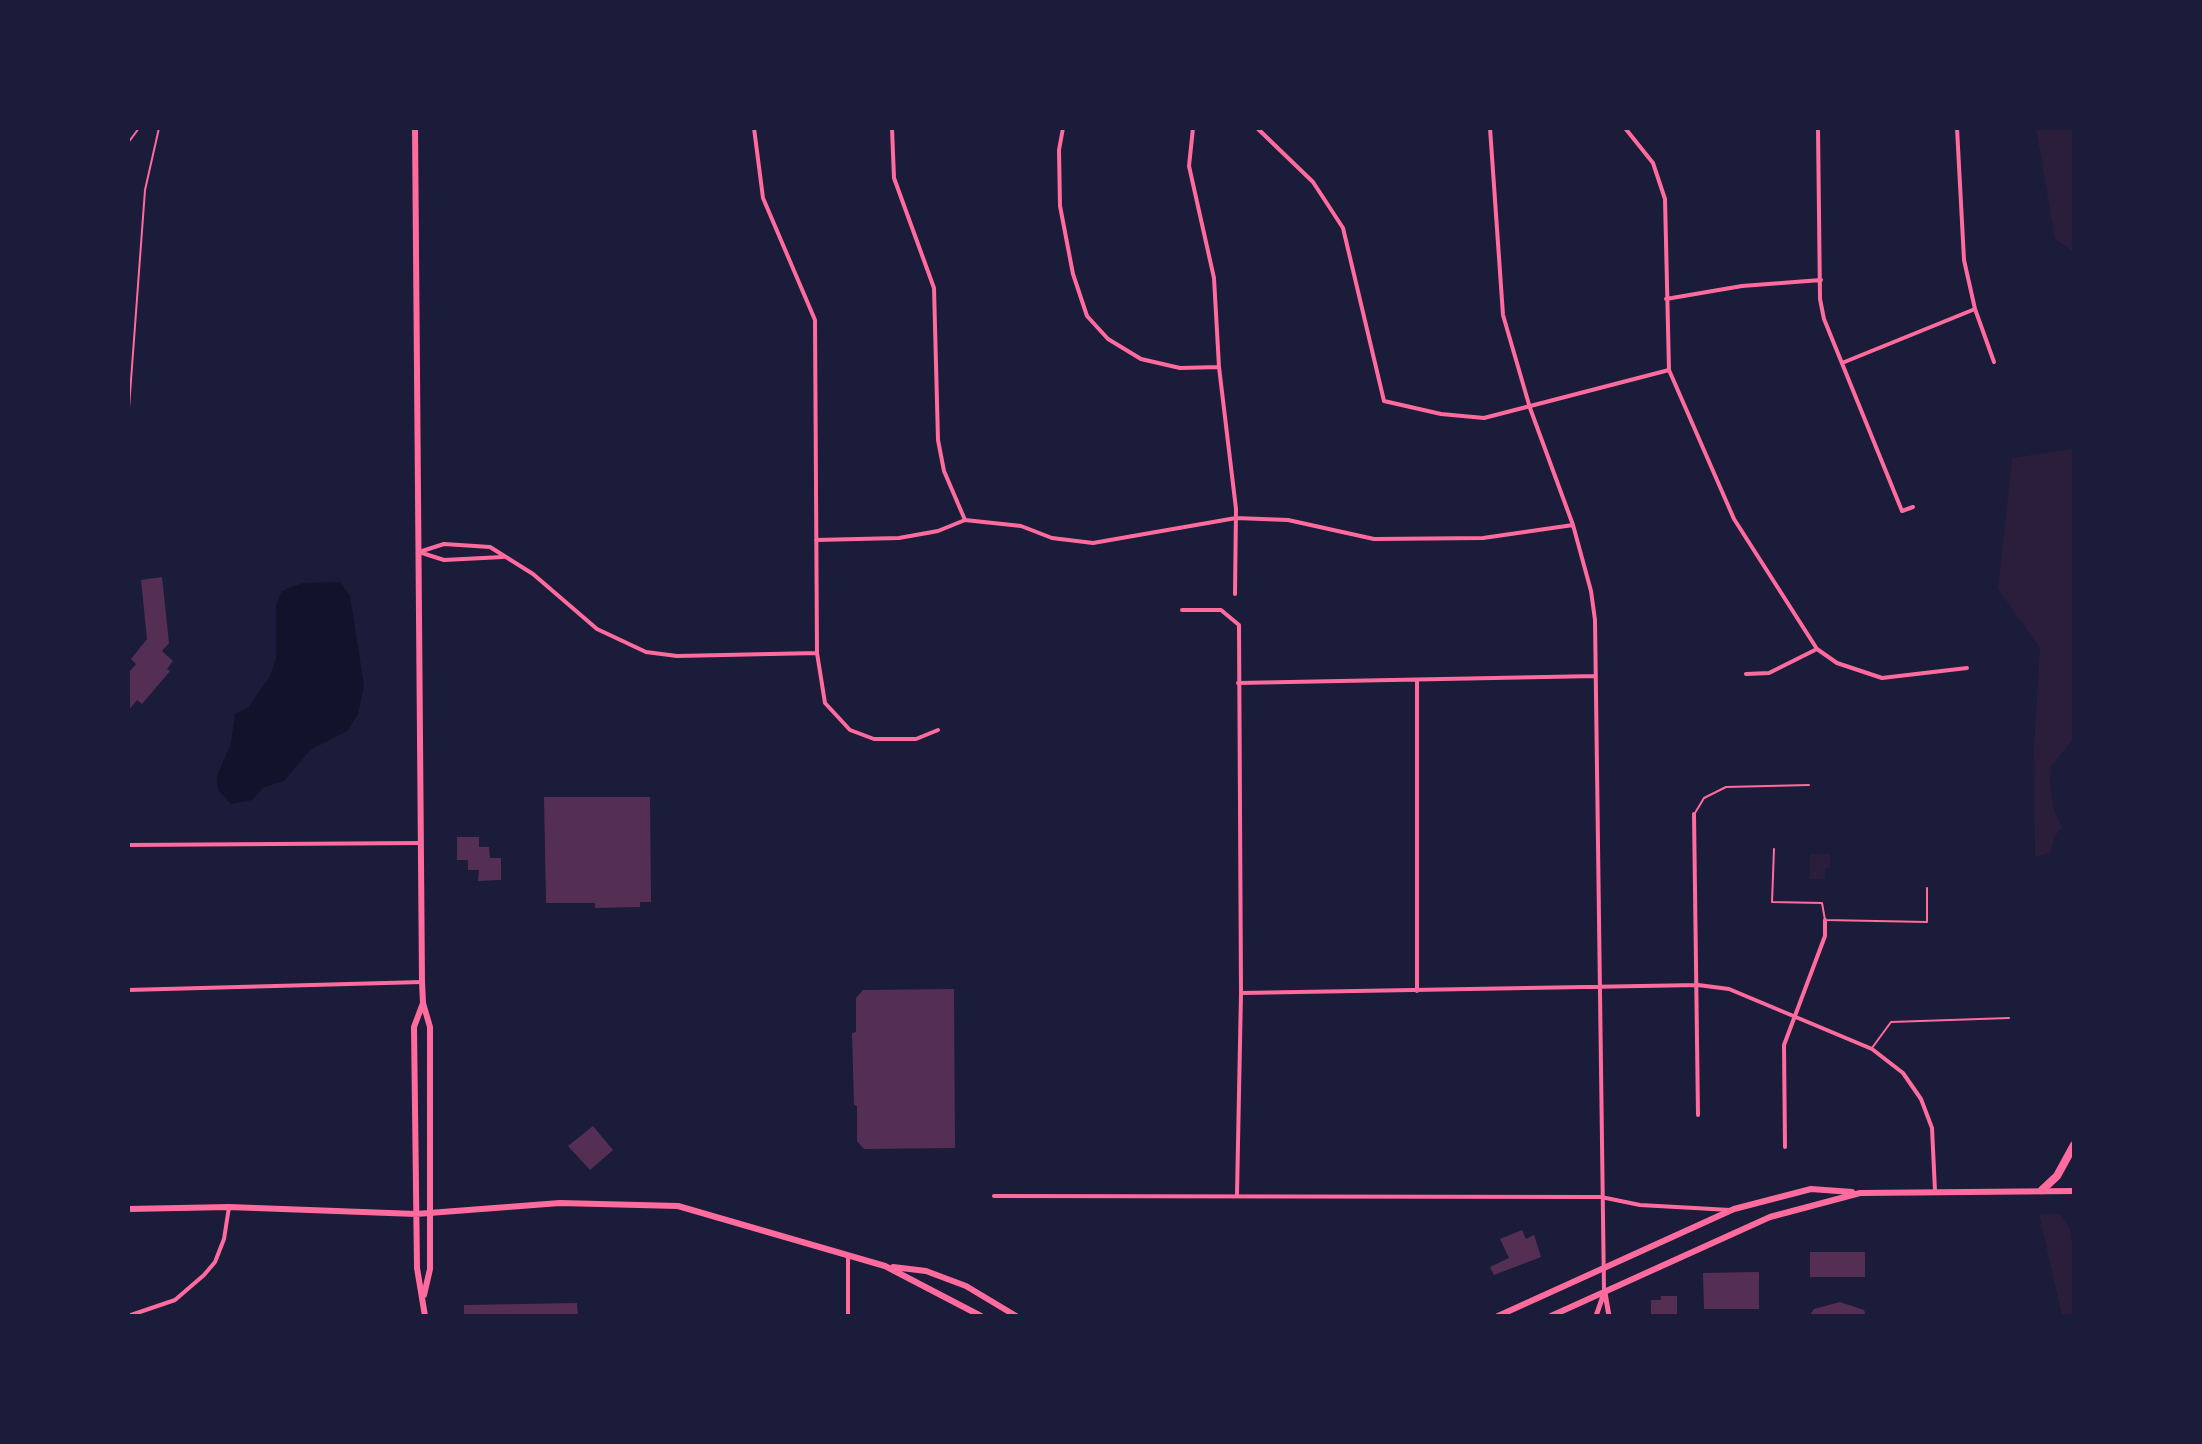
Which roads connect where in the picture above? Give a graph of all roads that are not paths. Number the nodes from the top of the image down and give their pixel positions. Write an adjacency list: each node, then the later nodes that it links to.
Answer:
1 (139, 128): 13 (lane)
2 (159, 128): 22 (lane)
3 (415, 128): 28 (main road)
4 (754, 128): 27 (street)
5 (892, 128): 25 (street)
6 (1063, 128): 19 (street)
7 (1193, 128): 19 (street)
8 (1257, 128): 21 (street)
9 (1490, 128): 21 (street)
10 (1625, 128): 15 (street)
11 (1818, 128): 14 (street)
12 (1957, 128): 16 (street)
13 (128, 143)
14 (1821, 280): 15 (street); 18 (street)
15 (1666, 299): 20 (street)
16 (1975, 309): 17 (street); 18 (street)
17 (1994, 362)
18 (1842, 363): 23 (street)
19 (1219, 367): 24 (street)
20 (1669, 370): 21 (street); 32 (street)
21 (1530, 408): 26 (street)
22 (128, 421)
23 (1913, 507)
24 (1236, 518): 25 (street); 26 (street); 30 (street)
25 (965, 520): 27 (street)
26 (1573, 525): 36 (street)
27 (816, 540): 33 (street)
28 (419, 552): 29 (street); 29 (street); 42 (main road)
29 (503, 557): 33 (street)
30 (1235, 594)
31 (1182, 610): 38 (street)
32 (1817, 649): 34 (street); 35 (street)
33 (817, 653): 39 (street)
34 (1967, 668)
35 (1746, 674)
36 (1597, 676): 37 (street); 49 (street)
37 (1417, 680): 38 (street); 51 (street)
38 (1238, 683): 52 (street)
39 (938, 730)
40 (1809, 785): 41 (lane)
41 (1694, 814): 48 (street)
42 (421, 843): 43 (street); 47 (main road)
43 (128, 845)
44 (1774, 849): 46 (lane)
45 (1927, 888): 46 (lane)
46 (1825, 920): 54 (street)
47 (422, 982): 50 (street); 53 (main road)
48 (1698, 985): 49 (street); 54 (street); 57 (street)
49 (1599, 987): 51 (street); 66 (street)
50 (128, 990)
51 (1417, 991): 52 (street)
52 (1241, 993): 64 (street)
53 (423, 1003): 70 (main road); 71 (main road)
54 (1794, 1016): 56 (street); 59 (street)
55 (2009, 1018): 56 (lane)
56 (1872, 1049): 61 (street)
57 (1698, 1115)
58 (2074, 1145): 60 (highway)
59 (1785, 1147)
60 (2042, 1190): 61 (main road); 62 (main road)
61 (1935, 1191): 63 (main road)
62 (2074, 1191)
63 (1860, 1193): 69 (main road); 75 (main road)
64 (1237, 1194): 65 (street); 66 (street)
65 (994, 1196)
66 (1601, 1197): 69 (street); 74 (street)
67 (229, 1207): 68 (main road); 71 (main road); 78 (street)
68 (128, 1209)
69 (1734, 1209): 74 (main road)
70 (431, 1213): 71 (main road); 72 (main road); 76 (main road)
71 (416, 1214): 76 (main road)
72 (848, 1253): 73 (main road); 80 (street)
73 (885, 1266): 81 (main road); 82 (main road)
74 (1604, 1269): 75 (street); 83 (main road)
75 (1604, 1292): 77 (main road); 84 (street); 85 (street)
76 (424, 1295): 79 (main road)
77 (1557, 1315)
78 (128, 1316)
79 (425, 1316)
80 (848, 1316)
81 (981, 1316)
82 (1016, 1316)
83 (1498, 1316)
84 (1596, 1316)
85 (1609, 1316)

